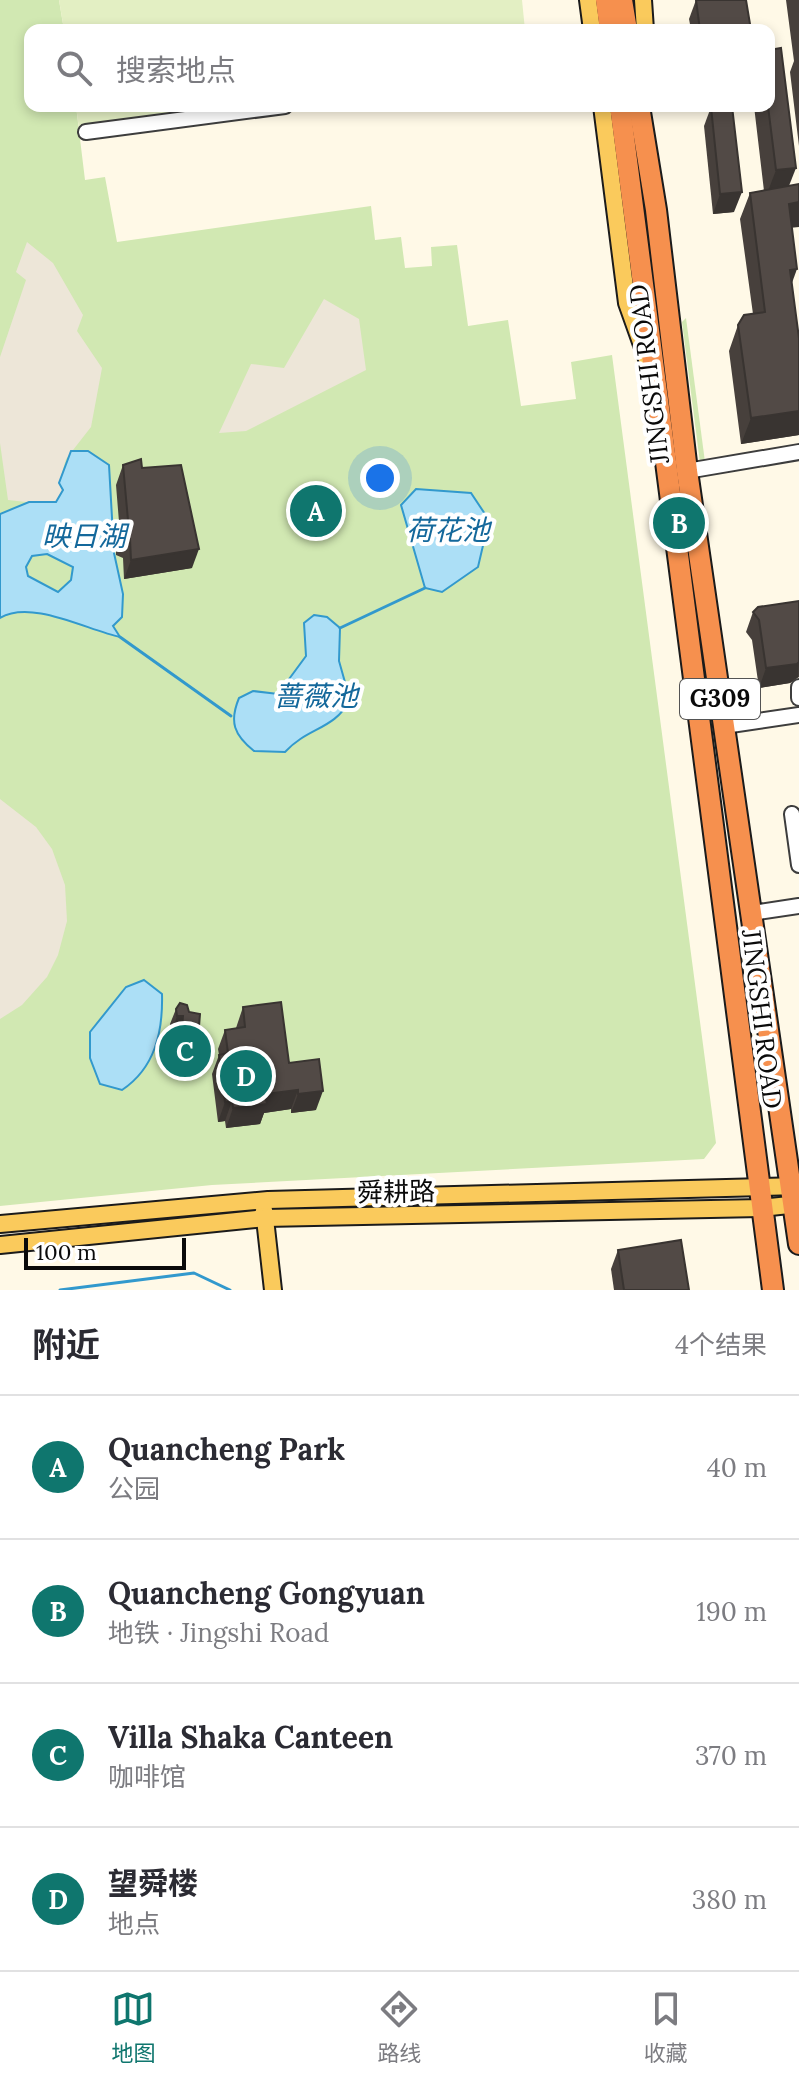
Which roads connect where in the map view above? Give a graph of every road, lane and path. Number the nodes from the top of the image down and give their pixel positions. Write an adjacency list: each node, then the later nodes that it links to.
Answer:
1 (588, 0): 3 (main road)
2 (623, 1): 4 (highway); 5 (highway); 6 (main road)
3 (591, 24)
4 (613, 24)
5 (626, 24)
6 (640, 24)
7 (239, 112): 12 (street)
8 (603, 112): 14 (main road, JINGSHI ROAD)
9 (621, 112): 14 (highway, JINGSHI ROAD / G309)
10 (640, 112): 13 (highway, JINGSHI ROAD / G309)
11 (649, 112): 13 (main road, JINGSHI ROAD)
12 (86, 132)
13 (656, 210): 16 (highway, JINGSHI ROAD / G309)
14 (652, 373): 26 (highway, JINGSHI ROAD / G309)
15 (799, 452): 16 (street)
16 (687, 471): 20 (highway, JINGSHI ROAD / G309)
17 (799, 687): 18 (street)
18 (799, 698)
19 (799, 715): 20 (street)
20 (724, 726): 24 (highway, JINGSHI ROAD / G309)
21 (792, 814): 22 (street)
22 (799, 865)
23 (799, 906): 24 (street)
24 (752, 913): 25 (highway, JINGSHI ROAD / G309)
25 (796, 1195): 26 (main road, 舜耕路); 30 (highway, JINGSHI ROAD / G309)
26 (759, 1199): 27 (main road, 舜耕路); 28 (main road, 舜耕路); 33 (highway, JINGSHI ROAD / G309)
27 (263, 1200): 28 (main road); 29 (main road, 舜耕路)
28 (265, 1218): 31 (main road, 舜耕路); 32 (main road)
29 (0, 1224)
30 (799, 1244)
31 (0, 1245)
32 (272, 1282)
33 (773, 1290)

